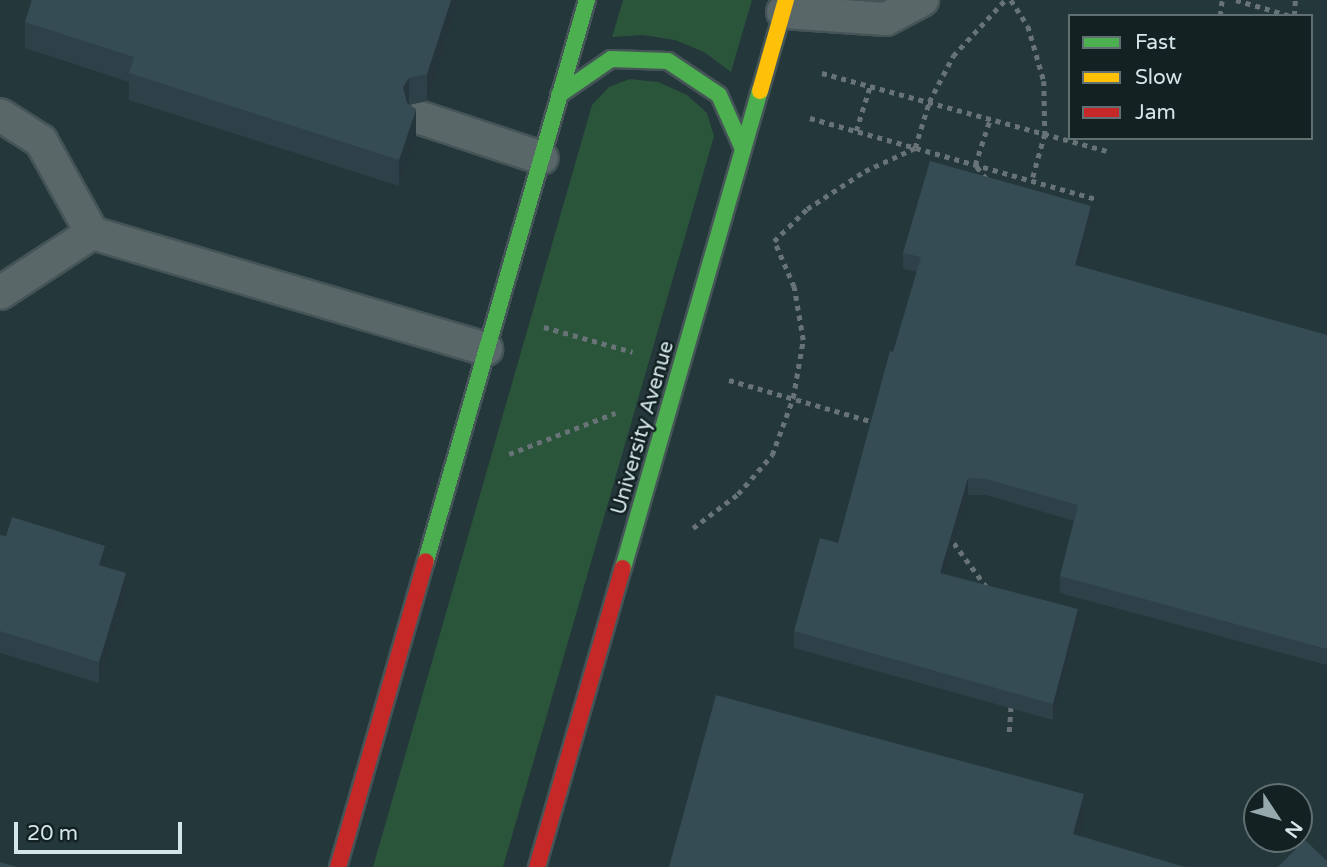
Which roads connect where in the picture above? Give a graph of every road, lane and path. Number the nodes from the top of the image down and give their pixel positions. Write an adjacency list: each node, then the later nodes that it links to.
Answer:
1 (587, 0): 10 (street)
2 (922, 0): 6 (lane)
3 (1005, 0): 11 (path)
4 (1011, 0): 17 (path)
5 (1236, 0): 7 (path)
6 (784, 6): 19 (street, University Avenue)
7 (1285, 14)
8 (822, 74): 9 (path)
9 (870, 86): 11 (path); 16 (path)
10 (559, 95): 19 (street); 21 (street)
11 (929, 102): 15 (path); 18 (path)
12 (0, 115): 26 (lane)
13 (421, 118): 21 (lane)
14 (810, 118): 16 (path)
15 (990, 119): 17 (path); 22 (path)
16 (856, 131): 18 (path)
17 (1045, 134): 20 (path); 23 (path)
18 (915, 148): 22 (path); 31 (path)
19 (743, 149): 29 (street, University Avenue)
20 (1111, 152)
21 (542, 158): 28 (street)
22 (975, 165): 23 (path); 24 (path)
23 (1032, 181): 25 (path)
24 (987, 182)
25 (1097, 199)
26 (92, 233): 27 (lane); 28 (lane)
27 (0, 292)
28 (486, 349): 30 (street)
29 (675, 391): 30 (path); 37 (street, University Avenue)
30 (450, 476): 36 (street)
31 (693, 528)
32 (954, 543): 33 (path)
33 (992, 597)
34 (1012, 691): 35 (path)
35 (1009, 732)
36 (338, 867)
37 (537, 867)

